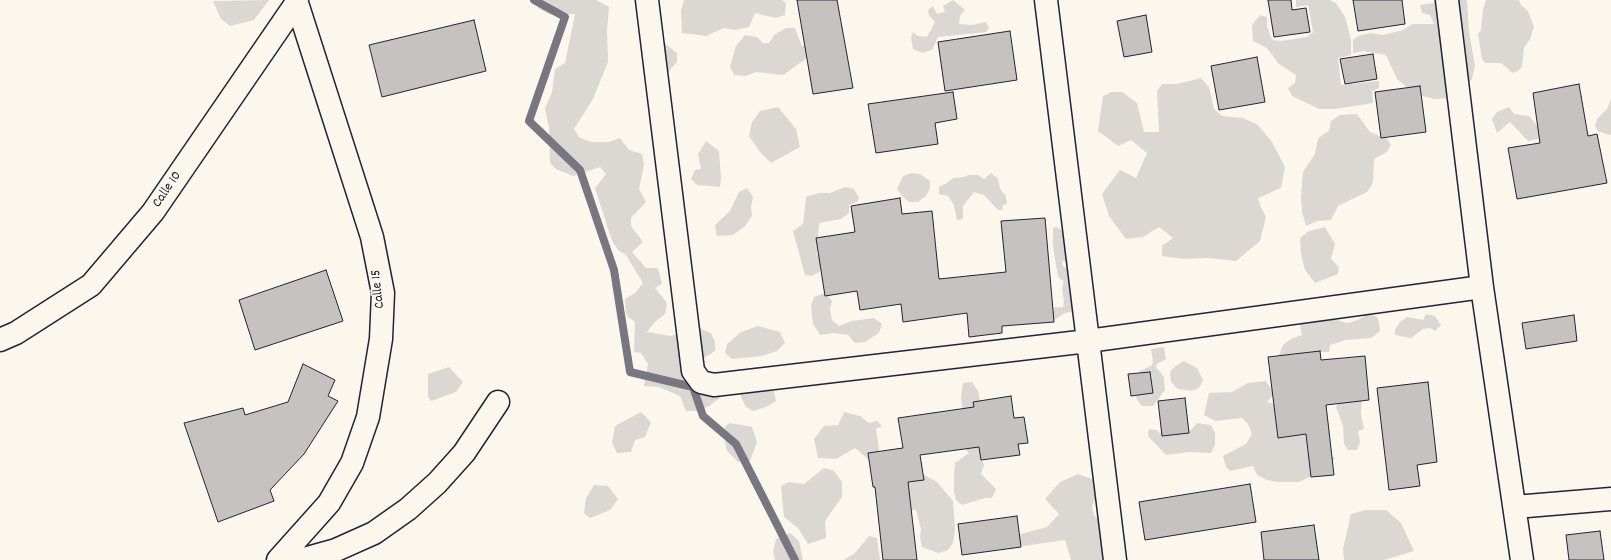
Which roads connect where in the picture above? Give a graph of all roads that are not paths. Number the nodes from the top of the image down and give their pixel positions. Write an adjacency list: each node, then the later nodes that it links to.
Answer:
1 (647, 0): 7 (street)
2 (1046, 0): 7 (street)
3 (1447, 0): 5 (street)
4 (297, 1): 6 (street, Calle 10); 11 (street, Calle 15)
5 (1482, 287): 7 (street); 10 (street)
6 (0, 340)
7 (1088, 341): 13 (street)
8 (498, 402): 12 (street)
9 (1611, 499): 10 (street)
10 (1515, 506): 14 (street)
11 (278, 560)
12 (300, 560)
13 (1115, 560)
14 (1522, 560)

